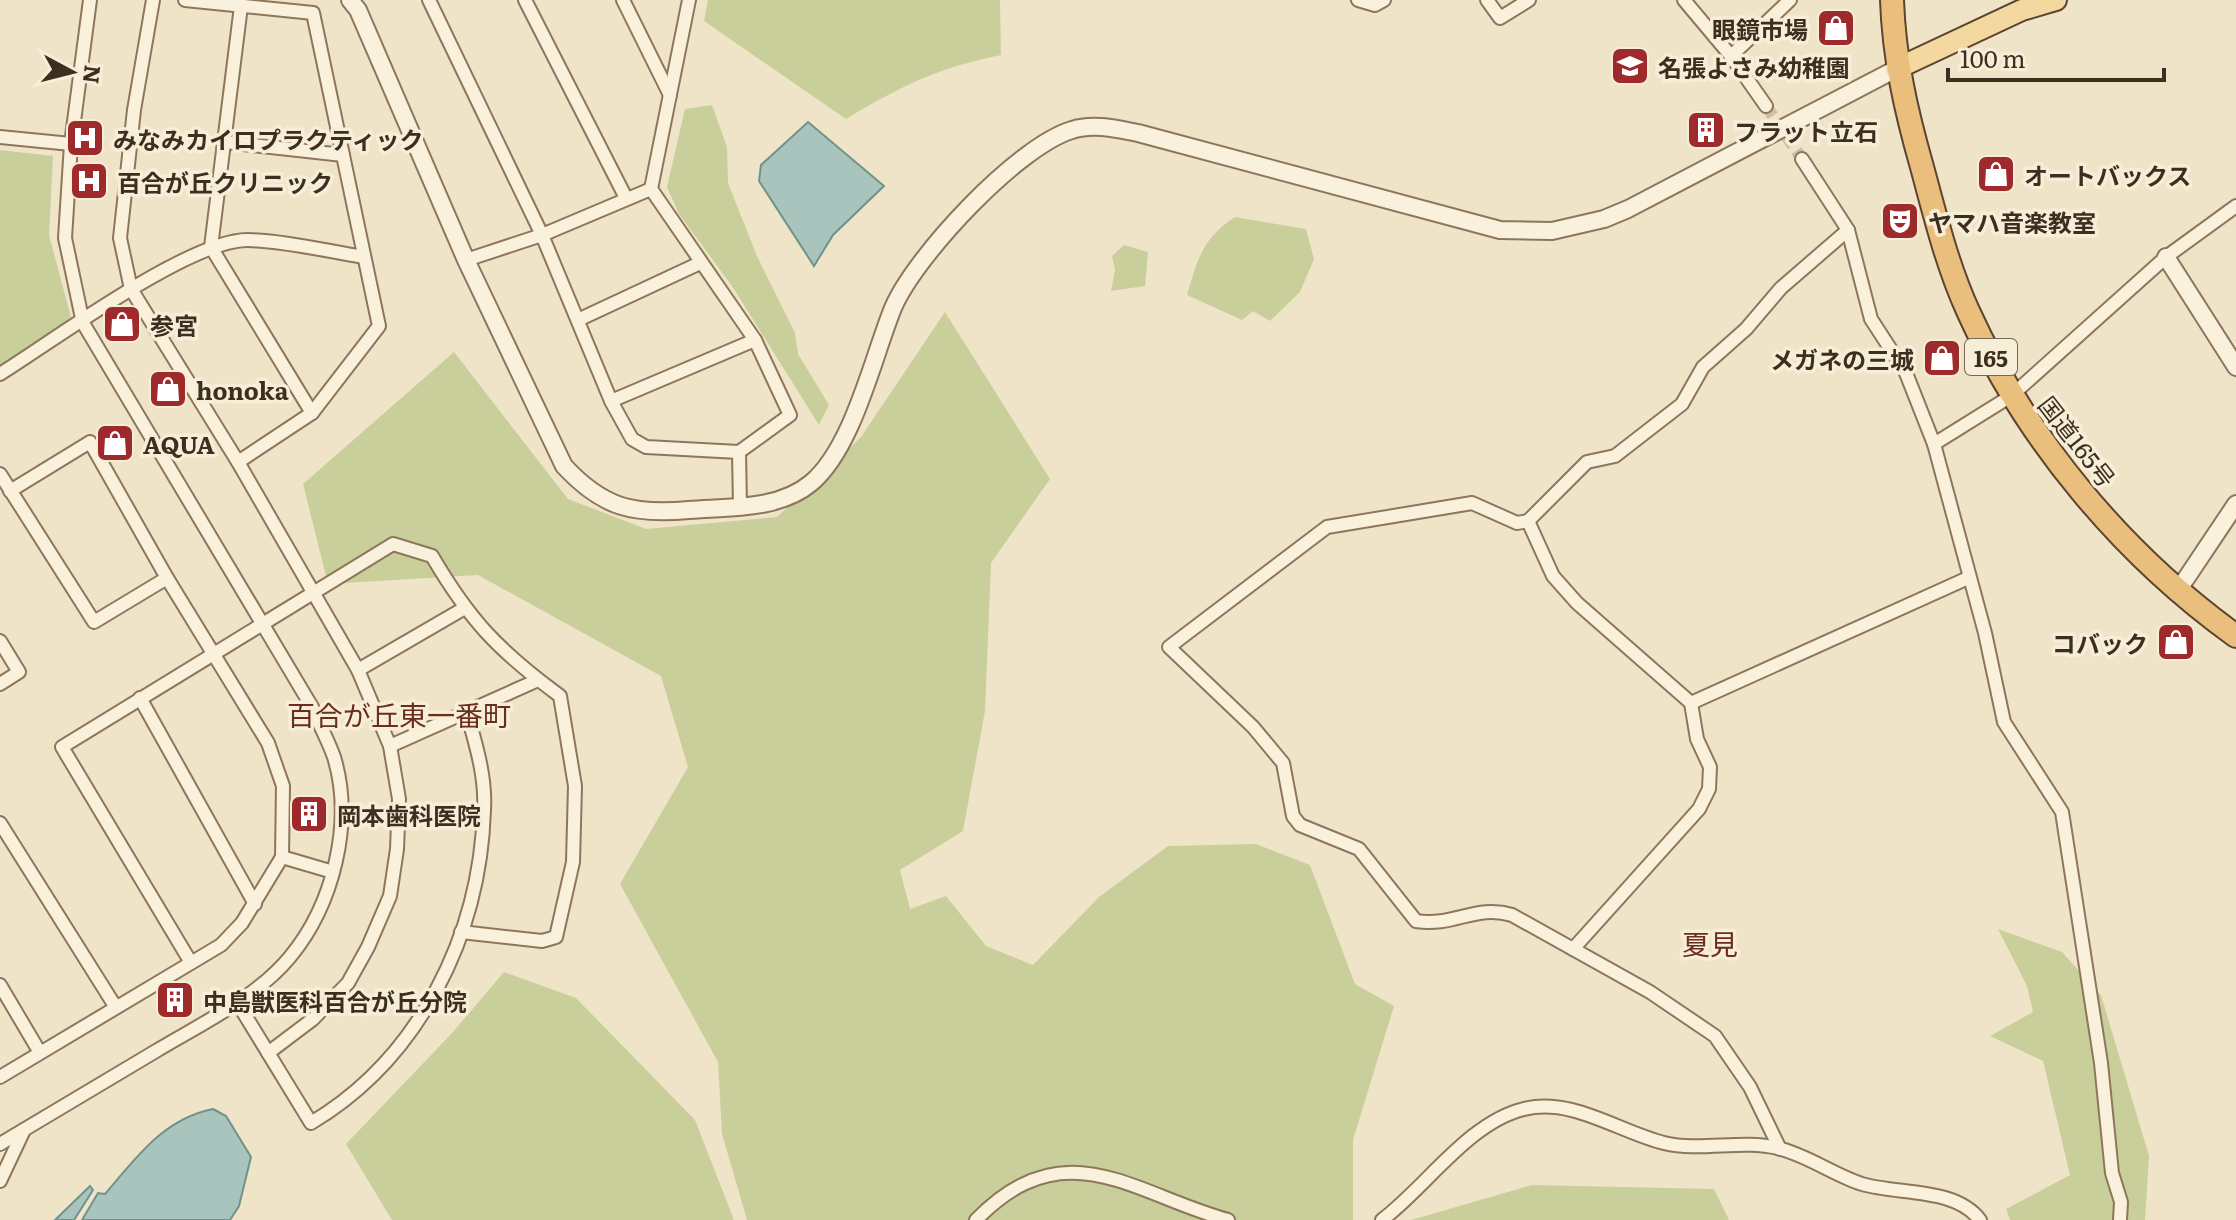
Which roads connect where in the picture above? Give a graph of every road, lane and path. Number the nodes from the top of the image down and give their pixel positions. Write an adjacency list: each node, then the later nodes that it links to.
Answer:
1 (90, 0): 24 (street)
2 (153, 0): 37 (street)
3 (185, 0): 17 (street)
4 (350, 0): 35 (street)
5 (429, 0): 31 (street)
6 (525, 0): 28 (street)
7 (623, 0): 20 (street)
8 (689, 0): 20 (street)
9 (1358, 0): 10 (street)
10 (1384, 0)
11 (1487, 0): 12 (street)
12 (1529, 0)
13 (1684, 0): 18 (street)
14 (1790, 0): 18 (street)
15 (1892, 0): 19 (highway, 国道165号 / 165)
16 (2056, 0): 19 (main road)
17 (241, 6): 23 (street); 25 (street)
18 (1731, 56): 21 (street)
19 (1896, 69): 43 (highway, 国道165号 / 165); 52 (street)
20 (670, 95): 27 (street)
21 (1766, 106)
22 (0, 137): 24 (street)
23 (225, 142): 25 (street); 32 (street)
24 (71, 144): 39 (street)
25 (343, 155): 33 (street)
26 (1802, 159): 30 (street)
27 (651, 189): 28 (street); 36 (street)
28 (626, 198): 31 (street)
29 (2236, 206): 34 (street)
30 (1848, 230): 46 (street); 53 (street)
31 (542, 235): 35 (street); 38 (street)
32 (211, 247): 33 (street); 37 (street); 45 (street)
33 (364, 257): 45 (street)
34 (2166, 257): 41 (street); 43 (street)
35 (466, 260): 52 (street)
36 (700, 263): 38 (street); 40 (street)
37 (131, 289): 39 (street); 48 (street)
38 (580, 319): 44 (street)
39 (83, 323): 42 (street); 59 (street)
40 (755, 340): 44 (street); 47 (street)
41 (2236, 367)
42 (0, 374)
43 (2011, 396): 46 (street); 56 (highway, 国道165号 / 165)
44 (611, 401): 47 (street)
45 (312, 413): 48 (street)
46 (1934, 444): 55 (street)
47 (739, 452): 52 (street)
48 (238, 462): 57 (street)
49 (0, 474): 50 (street)
50 (10, 491): 54 (street); 54 (street)
51 (2236, 504): 56 (street)
52 (740, 506)
53 (1528, 521): 67 (street); 75 (street)
54 (167, 578): 62 (street)
55 (1968, 578): 67 (street); 91 (street)
56 (2179, 589): 60 (highway, 国道165号 / 165)
57 (312, 594): 58 (street); 59 (street); 63 (street)
58 (463, 609): 63 (street); 64 (street)
59 (261, 624): 62 (street); 72 (street)
60 (2236, 636)
61 (0, 641): 65 (street)
62 (212, 654): 66 (street); 71 (street)
63 (358, 670): 69 (street)
64 (538, 680): 68 (street); 74 (street)
65 (0, 684)
66 (140, 698): 73 (street); 76 (street)
67 (1691, 703): 75 (street)
68 (467, 713): 69 (street); 74 (street)
69 (390, 746): 81 (street)
70 (0, 823): 79 (street)
71 (282, 857): 72 (street); 73 (street)
72 (333, 872): 78 (street)
73 (255, 904): 76 (street)
74 (461, 932): 81 (street)
75 (1573, 949): 85 (street)
76 (190, 961): 79 (street)
77 (0, 985): 80 (street)
78 (237, 1002): 81 (street); 83 (street)
79 (115, 1006): 80 (street)
80 (39, 1051): 82 (street)
81 (268, 1053)
82 (0, 1077)
83 (24, 1130): 84 (street); 86 (street)
84 (0, 1144)
85 (1780, 1149): 89 (street); 90 (street)
86 (0, 1181)
87 (976, 1220): 88 (street)
88 (1228, 1220)
89 (1382, 1220)
90 (1980, 1220)
91 (2120, 1220)

